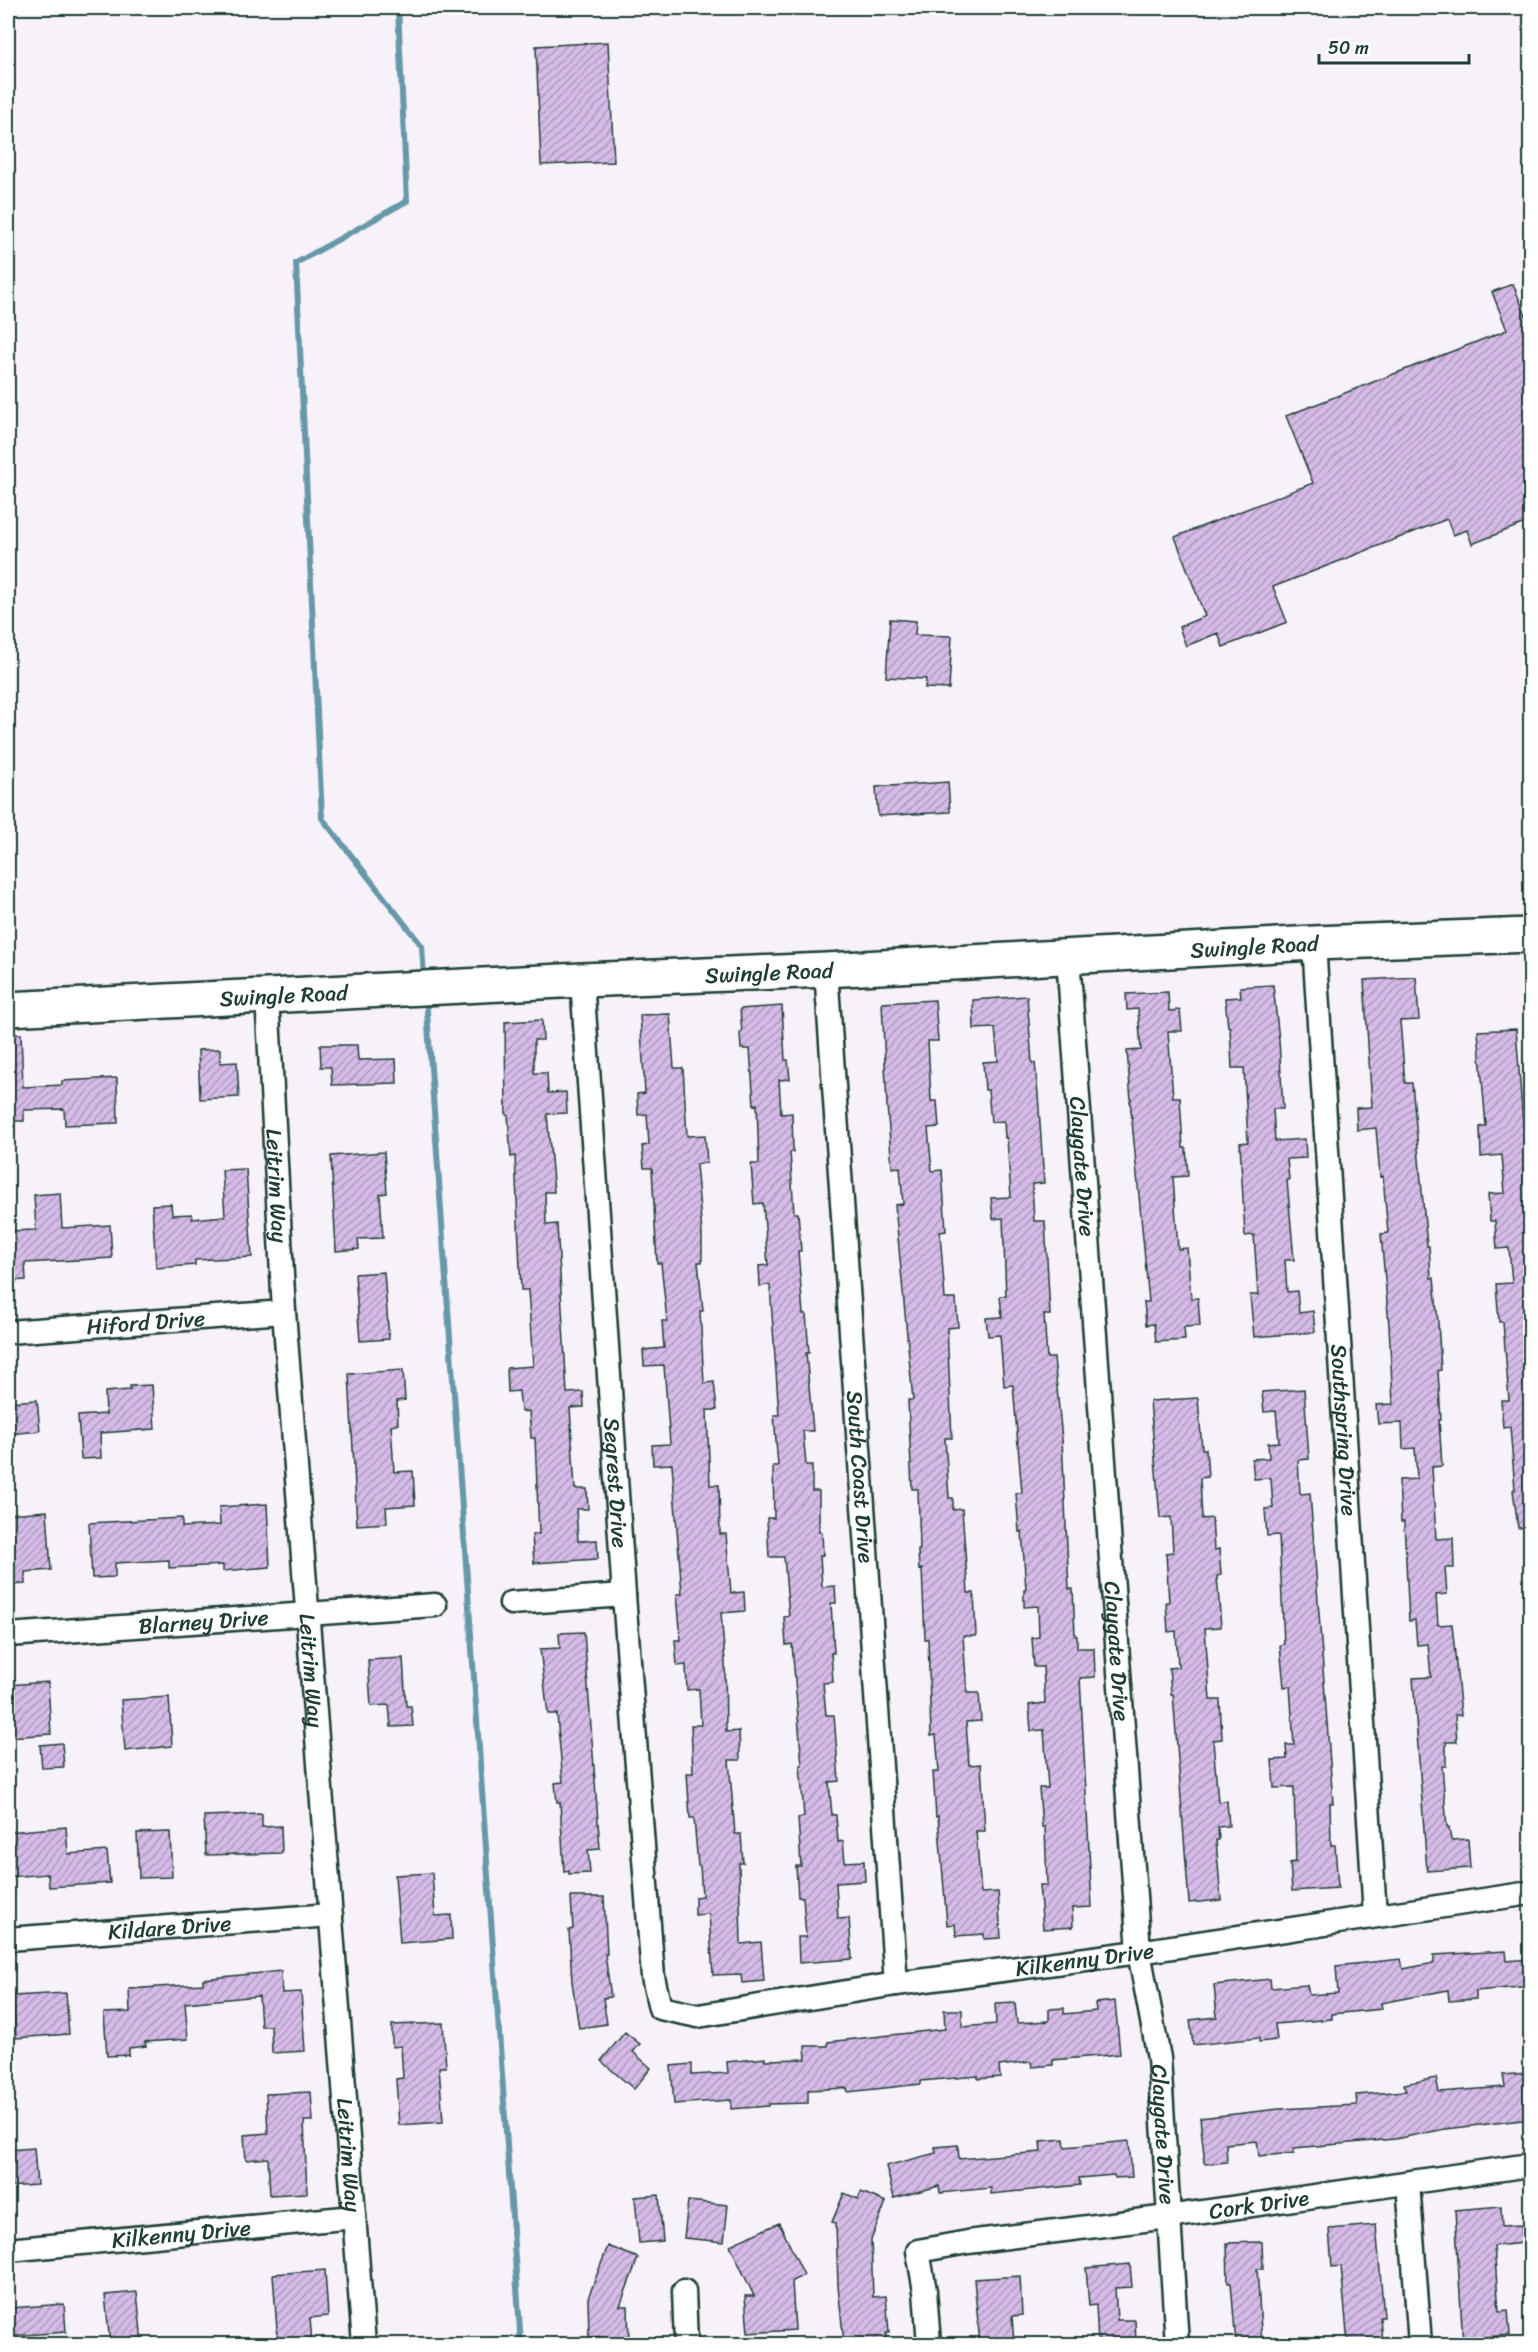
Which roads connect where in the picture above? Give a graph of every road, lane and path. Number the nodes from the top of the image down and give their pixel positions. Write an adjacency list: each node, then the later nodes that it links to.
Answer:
1 (1530, 935): 2 (street, Swingle Road)
2 (1314, 944): 3 (street, Swingle Road); 17 (street, Southspring Drive)
3 (1068, 957): 4 (street, Swingle Road); 19 (street, Claygate Drive)
4 (826, 970): 5 (street, Swingle Road); 20 (street, South Coast Drive)
5 (582, 980): 6 (street, Swingle Road); 10 (street, Segrest Drive)
6 (267, 996): 7 (street, Swingle Road); 8 (street, Leitrim Way)
7 (8, 1009)
8 (284, 1312): 9 (street, Hiford Drive); 13 (street, Leitrim Way)
9 (8, 1332)
10 (624, 1595): 11 (street); 21 (street, Segrest Drive)
11 (511, 1603)
12 (435, 1605): 13 (street, Blarney Drive)
13 (307, 1614): 14 (street, Blarney Drive); 16 (street, Leitrim Way)
14 (8, 1635)
15 (1530, 1893): 17 (street, Kilkenny Drive)
16 (331, 1915): 18 (street, Kildare Drive); 24 (street, Leitrim Way)
17 (1375, 1915): 19 (street, Kilkenny Drive)
18 (8, 1939)
19 (1139, 1952): 20 (street, Kilkenny Drive); 25 (street, Claygate Drive)
20 (896, 1984): 21 (street, Kilkenny Drive)
21 (656, 1987)
22 (1530, 2165): 23 (street, Cork Drive)
23 (1408, 2182): 25 (street, Cork Drive); 32 (street)
24 (354, 2217): 26 (street, Kilkenny Drive); 29 (street, Leitrim Way)
25 (1168, 2217): 28 (street, Cork Drive); 31 (street, Claygate Drive)
26 (8, 2250)
27 (684, 2291): 30 (street)
28 (928, 2334)
29 (364, 2344)
30 (686, 2344)
31 (1177, 2344)
32 (1420, 2344)

